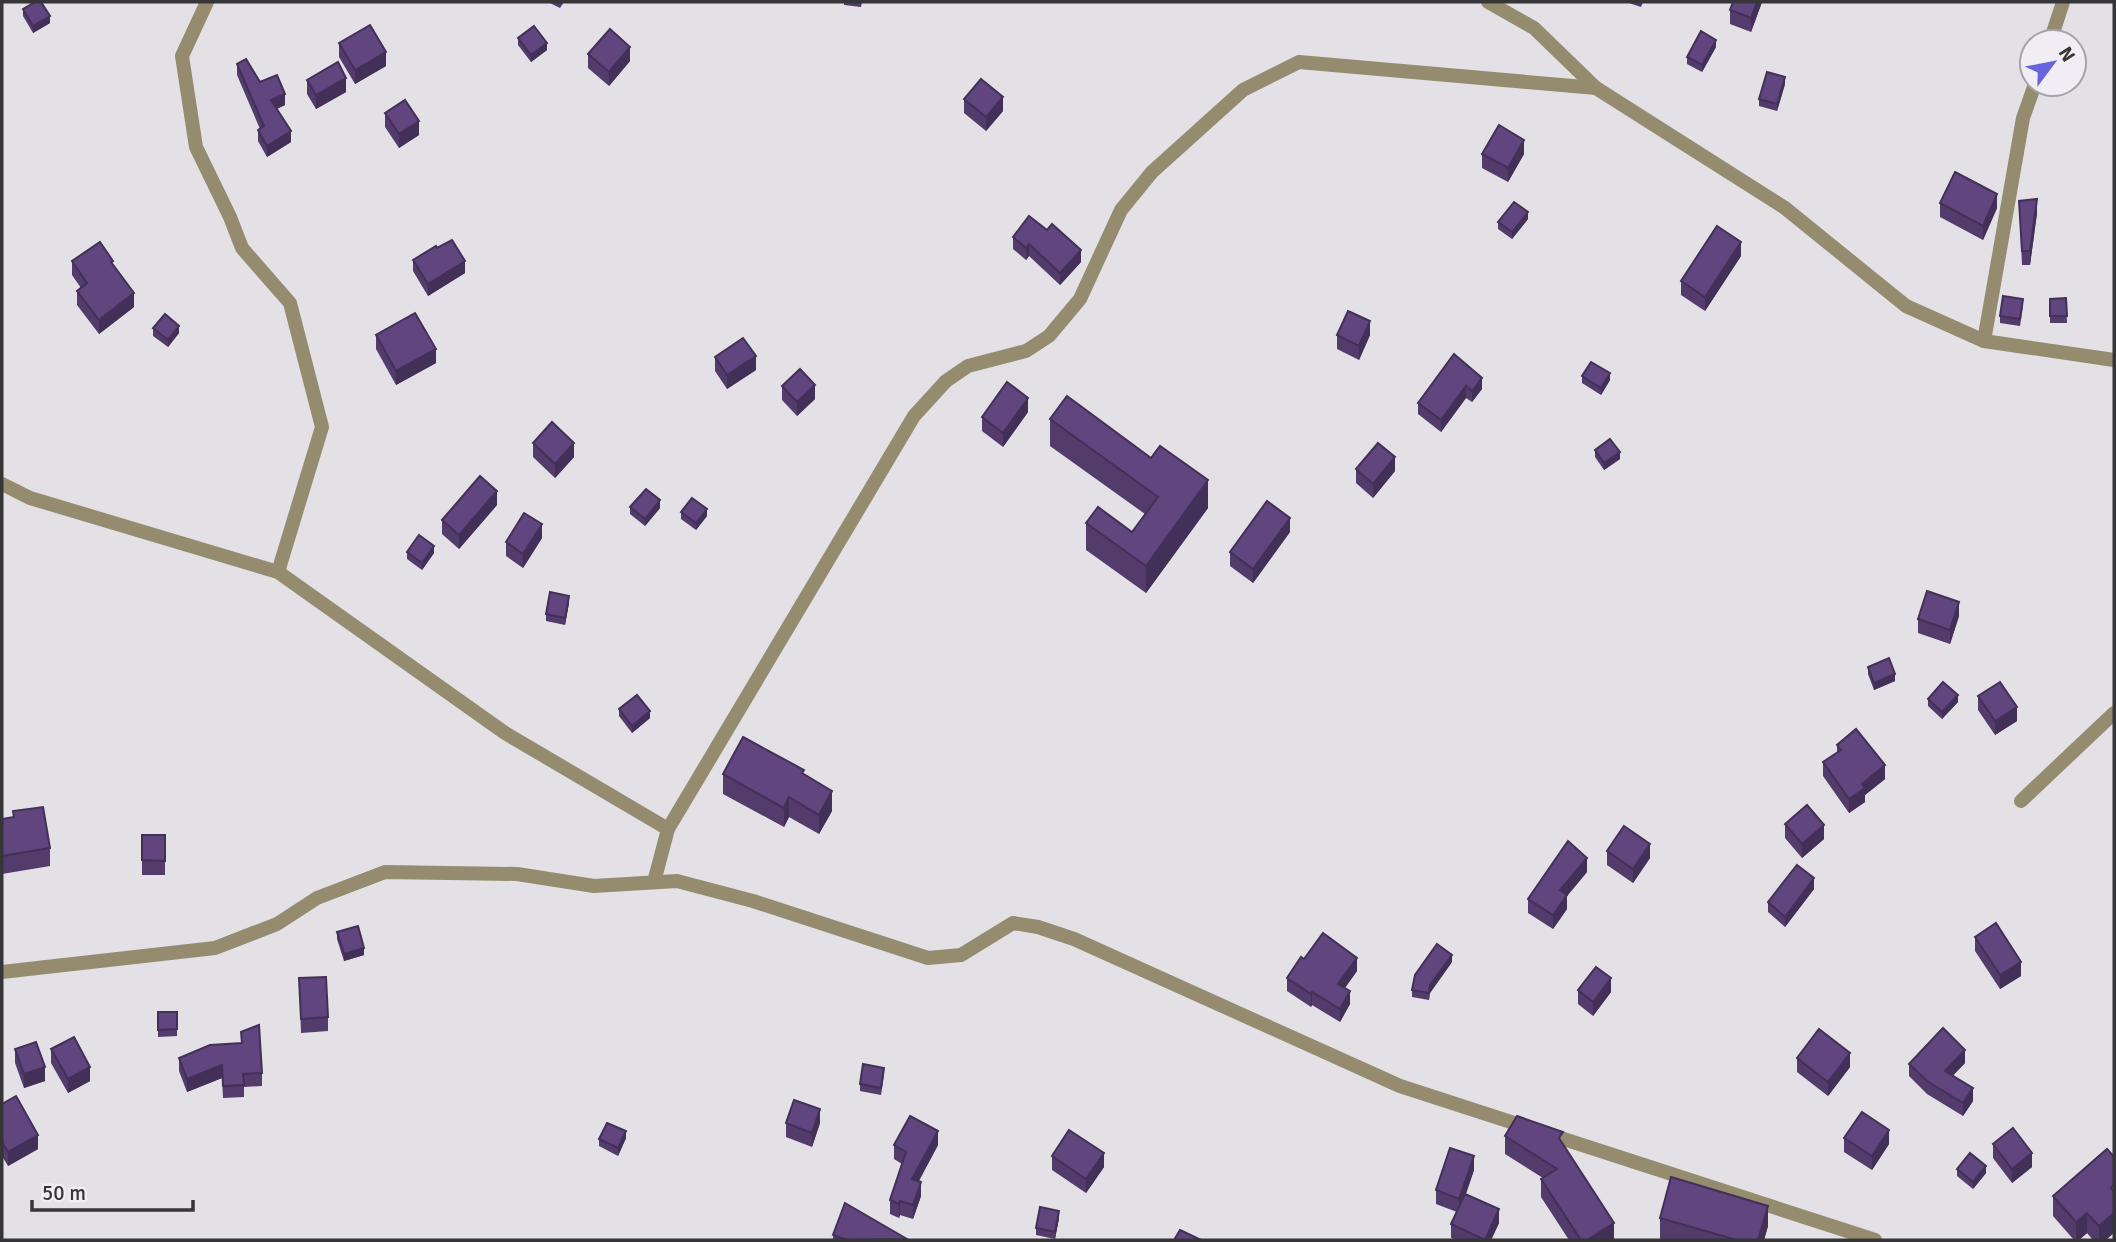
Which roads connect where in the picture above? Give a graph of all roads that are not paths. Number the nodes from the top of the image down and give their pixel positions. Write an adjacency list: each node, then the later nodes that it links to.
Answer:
1 (207, 2): 10 (street)
2 (1488, 2): 5 (street)
3 (2063, 2): 4 (street)
4 (2055, 28)
5 (1596, 88): 7 (street); 13 (street)
6 (2030, 98): 7 (street)
7 (1984, 341): 8 (street)
8 (2114, 360)
9 (2, 484): 10 (street)
10 (278, 572): 13 (street)
11 (2114, 713): 12 (street)
12 (2021, 801)
13 (668, 829): 14 (street)
14 (654, 883): 15 (street); 16 (street)
15 (2, 972)
16 (1875, 1240)

